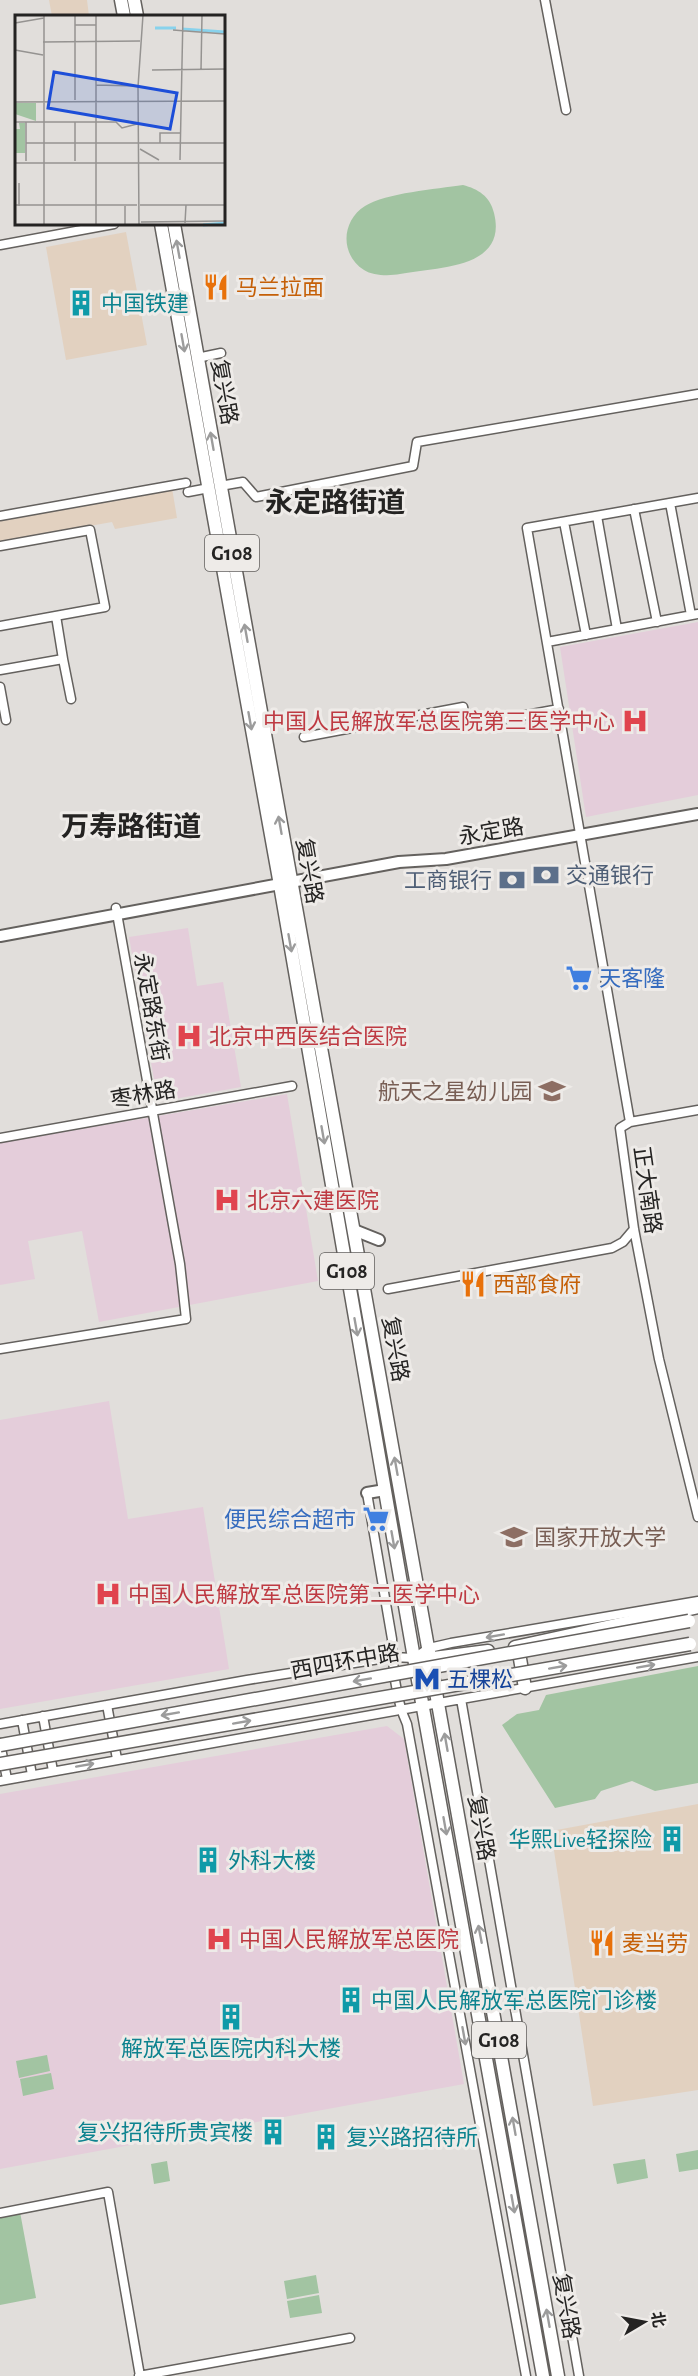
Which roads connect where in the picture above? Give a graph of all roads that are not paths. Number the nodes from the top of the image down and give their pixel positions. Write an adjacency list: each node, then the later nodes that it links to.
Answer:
1 (121, 0): 4 (highway)
2 (134, 0): 5 (highway)
3 (545, 0): 6 (street)
4 (124, 15)
5 (137, 15)
6 (566, 110)
7 (109, 225): 10 (street)
8 (161, 225): 14 (highway, 复兴路 / G108, one-way to 14)
9 (174, 225): 12 (highway, 复兴路 / G108, one-way to 9)
10 (0, 245)
11 (221, 353): 12 (street)
12 (197, 357): 14 (highway, 复兴路 / G108, one-way to 12)
13 (698, 394): 14 (street)
14 (214, 487): 18 (street); 38 (highway, 复兴路 / G108)
15 (698, 498): 16 (street)
16 (670, 503): 17 (street); 22 (street)
17 (634, 509): 19 (street); 24 (street)
18 (0, 516)
19 (597, 516): 20 (street); 26 (street)
20 (564, 522): 27 (street); 28 (street, 正大南路)
21 (0, 546): 23 (street)
22 (694, 614): 24 (street)
23 (56, 616): 25 (street); 29 (street)
24 (657, 622): 26 (street)
25 (0, 626)
26 (617, 629): 27 (street)
27 (586, 635): 28 (street)
28 (548, 642): 33 (street, 正大南路)
29 (63, 659): 30 (street); 32 (street)
30 (0, 670)
31 (0, 687): 34 (street)
32 (70, 699)
33 (559, 709): 35 (street); 37 (street, 正大南路)
34 (6, 720)
35 (304, 737)
36 (698, 814): 37 (main road, 永定路)
37 (582, 835): 38 (main road, 永定路); 45 (street, 正大南路)
38 (283, 882): 39 (main road, 永定路); 48 (highway, 复兴路 / G108); 52 (highway, 复兴路 / G108, one-way to 52)
39 (117, 912): 40 (main road, 永定路); 41 (main road, 永定路); 44 (street, 永定路东街)
40 (0, 929)
41 (0, 936)
42 (291, 1086): 44 (street, 枣林路)
43 (698, 1110): 45 (street)
44 (152, 1111): 46 (street, 枣林路); 51 (street, 永定路东街)
45 (630, 1122): 47 (street, 正大南路)
46 (0, 1138)
47 (634, 1229): 50 (street); 54 (street, 正大南路)
48 (354, 1230): 49 (main road); 60 (highway, 复兴路 / G108, one-way to 48)
49 (379, 1240)
50 (388, 1289)
51 (0, 1349)
52 (385, 1490): 53 (main road); 63 (highway, 复兴路 / G108, one-way to 63)
53 (367, 1492): 61 (street)
54 (698, 1517)
55 (698, 1601): 60 (street, 西四环中路, one-way to 60)
56 (698, 1607): 59 (highway)
57 (693, 1620): 73 (highway, 西四环中路, one-way to 73, bridge)
58 (694, 1644): 75 (highway, 西四环中路, one-way to 58, bridge)
59 (518, 1647): 60 (highway); 64 (highway)
60 (430, 1654): 63 (highway); 66 (highway, 复兴路 / G108)
61 (392, 1657): 63 (street, 西四环中路); 67 (street, 西四环中路); 69 (street)
62 (698, 1657): 64 (street, one-way to 62)
63 (414, 1658): 68 (highway, 复兴路 / G108)
64 (525, 1688): 65 (street)
65 (461, 1699): 66 (street); 85 (street, 复兴路)
66 (439, 1704): 68 (street); 84 (highway, 复兴路 / G108, one-way to 66)
67 (107, 1705): 70 (street, 西四环中路); 74 (street)
68 (423, 1707): 69 (street); 83 (highway, 复兴路 / G108, one-way to 83)
69 (401, 1711): 74 (street); 82 (street, one-way to 82)
70 (43, 1716): 71 (street, 西四环中路); 76 (street)
71 (22, 1720): 72 (street, 西四环中路); 77 (street)
72 (0, 1724)
73 (0, 1744): 78 (street)
74 (117, 1759): 76 (street, one-way to 74)
75 (0, 1764)
76 (53, 1771): 77 (street)
77 (32, 1775): 78 (street)
78 (3, 1780)
79 (0, 2212): 81 (street)
80 (350, 2338): 81 (street)
81 (139, 2376)
82 (526, 2376)
83 (543, 2376)
84 (558, 2376)
85 (579, 2376)

